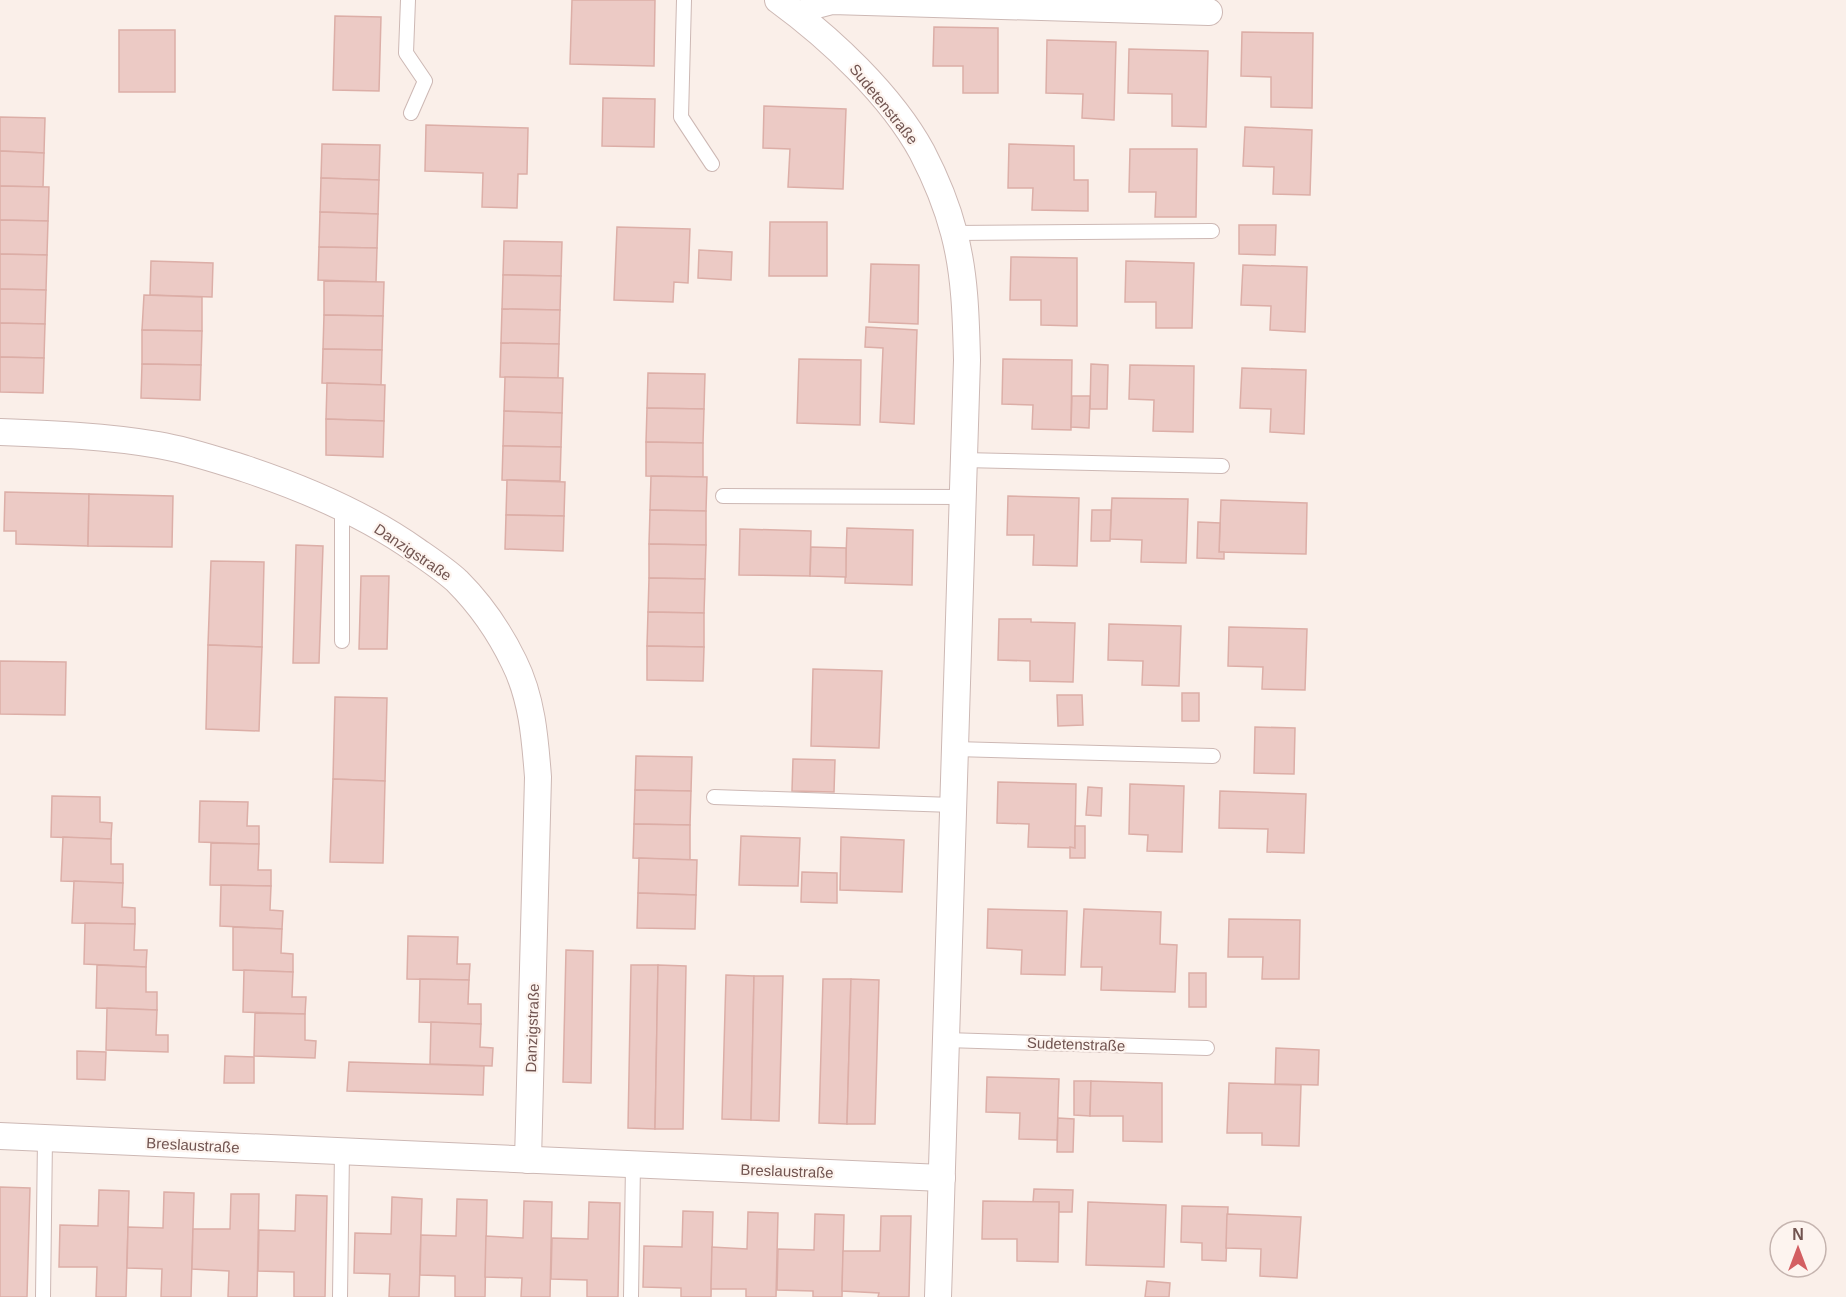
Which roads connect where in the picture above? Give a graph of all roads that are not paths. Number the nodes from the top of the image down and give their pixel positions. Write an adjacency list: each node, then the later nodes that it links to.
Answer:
1 (408, 0): 6 (lane)
2 (684, 0): 7 (lane)
3 (778, 0): 5 (street, Sudetenstraße)
4 (1209, 12): 5 (street)
5 (802, 17): 9 (street, Sudetenstraße)
6 (411, 113)
7 (712, 164)
8 (1212, 231): 9 (lane)
9 (954, 233): 11 (street, Sudetenstraße)
10 (0, 432): 15 (street, Danzigstraße)
11 (963, 460): 12 (lane); 14 (street, Sudetenstraße)
12 (1222, 466)
13 (723, 496): 14 (lane)
14 (963, 497): 17 (street, Sudetenstraße)
15 (342, 508): 16 (lane); 26 (street, Danzigstraße)
16 (342, 641)
17 (955, 750): 18 (lane); 20 (street, Sudetenstraße)
18 (1213, 756)
19 (714, 797): 20 (lane)
20 (953, 805): 21 (street, Sudetenstraße)
21 (946, 1040): 22 (lane, Sudetenstraße); 28 (street, Sudetenstraße)
22 (1207, 1048)
23 (0, 1136): 24 (street, Breslaustraße)
24 (45, 1138): 25 (street, Breslaustraße); 29 (lane)
25 (342, 1151): 26 (street, Breslaustraße); 30 (lane)
26 (528, 1160): 27 (street, Breslaustraße)
27 (633, 1164): 28 (street, Breslaustraße); 31 (lane)
28 (942, 1178): 32 (street, Sudetenstraße)
29 (43, 1297)
30 (340, 1297)
31 (631, 1297)
32 (938, 1297)

